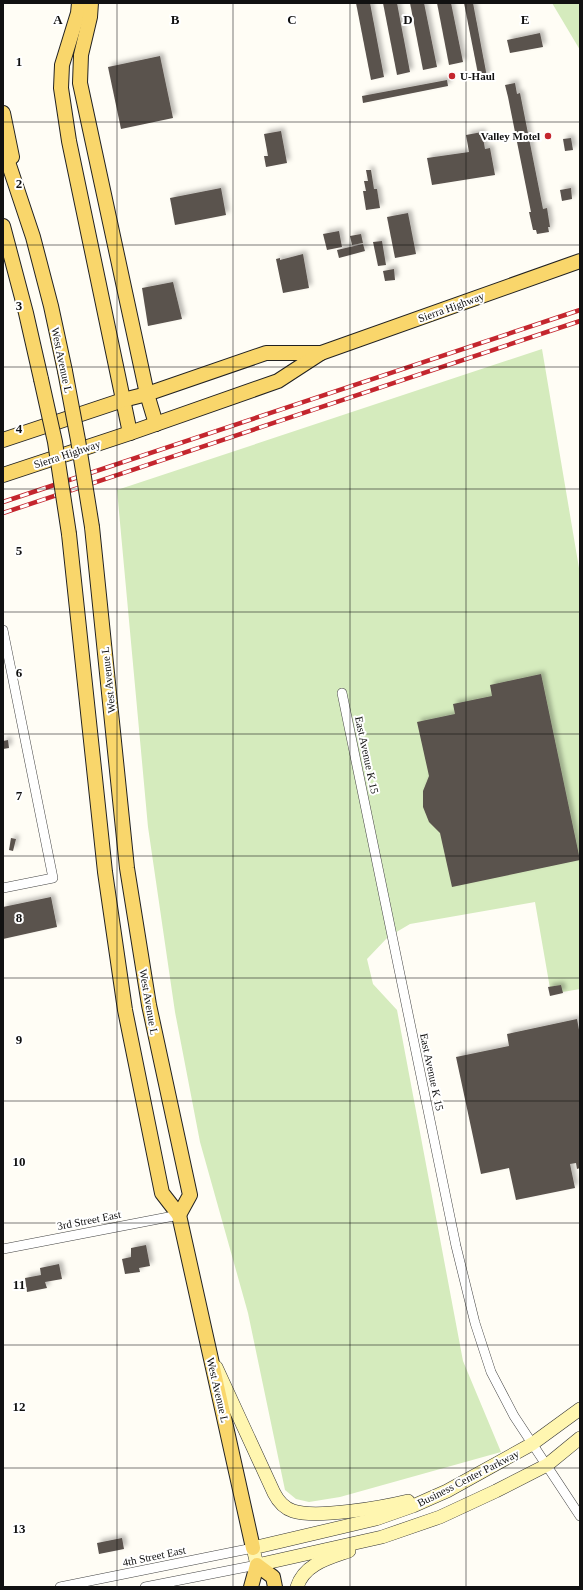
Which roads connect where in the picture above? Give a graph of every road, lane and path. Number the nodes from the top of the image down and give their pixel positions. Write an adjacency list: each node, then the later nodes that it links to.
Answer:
1 (79, 3): 10 (main road)
2 (91, 3): 9 (main road)
3 (3, 113): 5 (main road)
4 (3, 147): 5 (main road, West Avenue L)
5 (22, 205): 18 (main road, West Avenue L, bridge)
6 (4, 232): 18 (main road, West Avenue L, bridge)
7 (580, 261): 8 (main road, Sierra Highway)
8 (321, 353): 9 (main road, Sierra Highway); 11 (main road, Sierra Highway)
9 (147, 394): 10 (main road, Sierra Highway); 11 (main road)
10 (123, 400): 12 (main road); 13 (main road)
11 (156, 424): 12 (main road, Sierra Highway)
12 (130, 433): 14 (main road, Sierra Highway)
13 (3, 440)
14 (3, 475)
15 (3, 630): 17 (street)
16 (342, 693): 23 (street, East Avenue K 15)
17 (3, 888)
18 (179, 1215): 19 (street, 3rd Street East); 20 (main road, West Avenue L)
19 (3, 1249)
20 (210, 1353): 25 (main road); 28 (main road, West Avenue L)
21 (580, 1409): 23 (main road, Business Center Parkway)
22 (580, 1438): 24 (main road, Business Center Parkway)
23 (532, 1444): 24 (street, East Avenue K 15); 25 (main road, Business Center Parkway)
24 (546, 1465): 26 (street, East Avenue K 15); 27 (main road, Business Center Parkway)
25 (447, 1491): 28 (main road, Business Center Parkway)
26 (580, 1516)
27 (382, 1538): 29 (main road, Business Center Parkway); 34 (main road)
28 (253, 1548): 29 (main road, West Avenue L); 30 (street, 4th Street East)
29 (257, 1565): 31 (street); 32 (main road, West Avenue L); 33 (main road)
30 (60, 1587)
31 (145, 1587)
32 (251, 1587)
33 (275, 1587)
34 (297, 1587)

